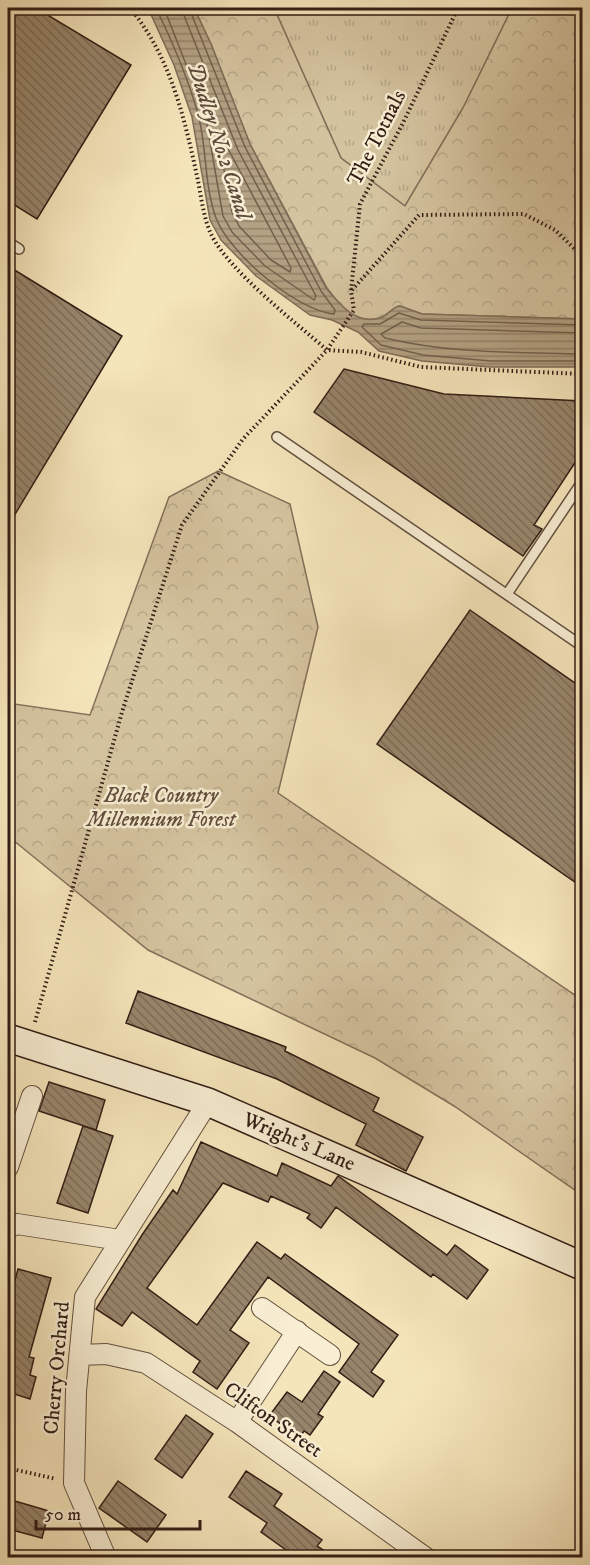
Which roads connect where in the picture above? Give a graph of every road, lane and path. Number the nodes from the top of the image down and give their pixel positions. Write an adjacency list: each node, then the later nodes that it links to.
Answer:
1 (130, 8): 9 (path)
2 (458, 8): 8 (path, The Totnals)
3 (578, 8): 4 (path)
4 (582, 72)
5 (8, 242): 6 (lane)
6 (20, 249)
7 (582, 256): 8 (path)
8 (351, 291): 9 (path, The Totnals)
9 (327, 350): 10 (path); 15 (path)
10 (582, 374)
11 (277, 437): 13 (lane)
12 (582, 482): 13 (lane)
13 (507, 594): 14 (lane)
14 (582, 646)
15 (18, 1040): 17 (street, Wright's Lane)
16 (32, 1096): 18 (street)
17 (208, 1102): 20 (street, Cherry Orchard); 21 (street, Wright's Lane)
18 (8, 1167)
19 (8, 1228): 20 (street)
20 (120, 1240): 24 (street, Cherry Orchard)
21 (582, 1266)
22 (262, 1308): 23 (street)
23 (297, 1330): 25 (street); 26 (street)
24 (80, 1355): 26 (street, Clifton Street); 28 (street, Cherry Orchard)
25 (330, 1355)
26 (237, 1422): 30 (street, Clifton Street)
27 (8, 1468): 28 (path)
28 (74, 1484): 29 (street, Cherry Orchard)
29 (106, 1557)
30 (426, 1557)

